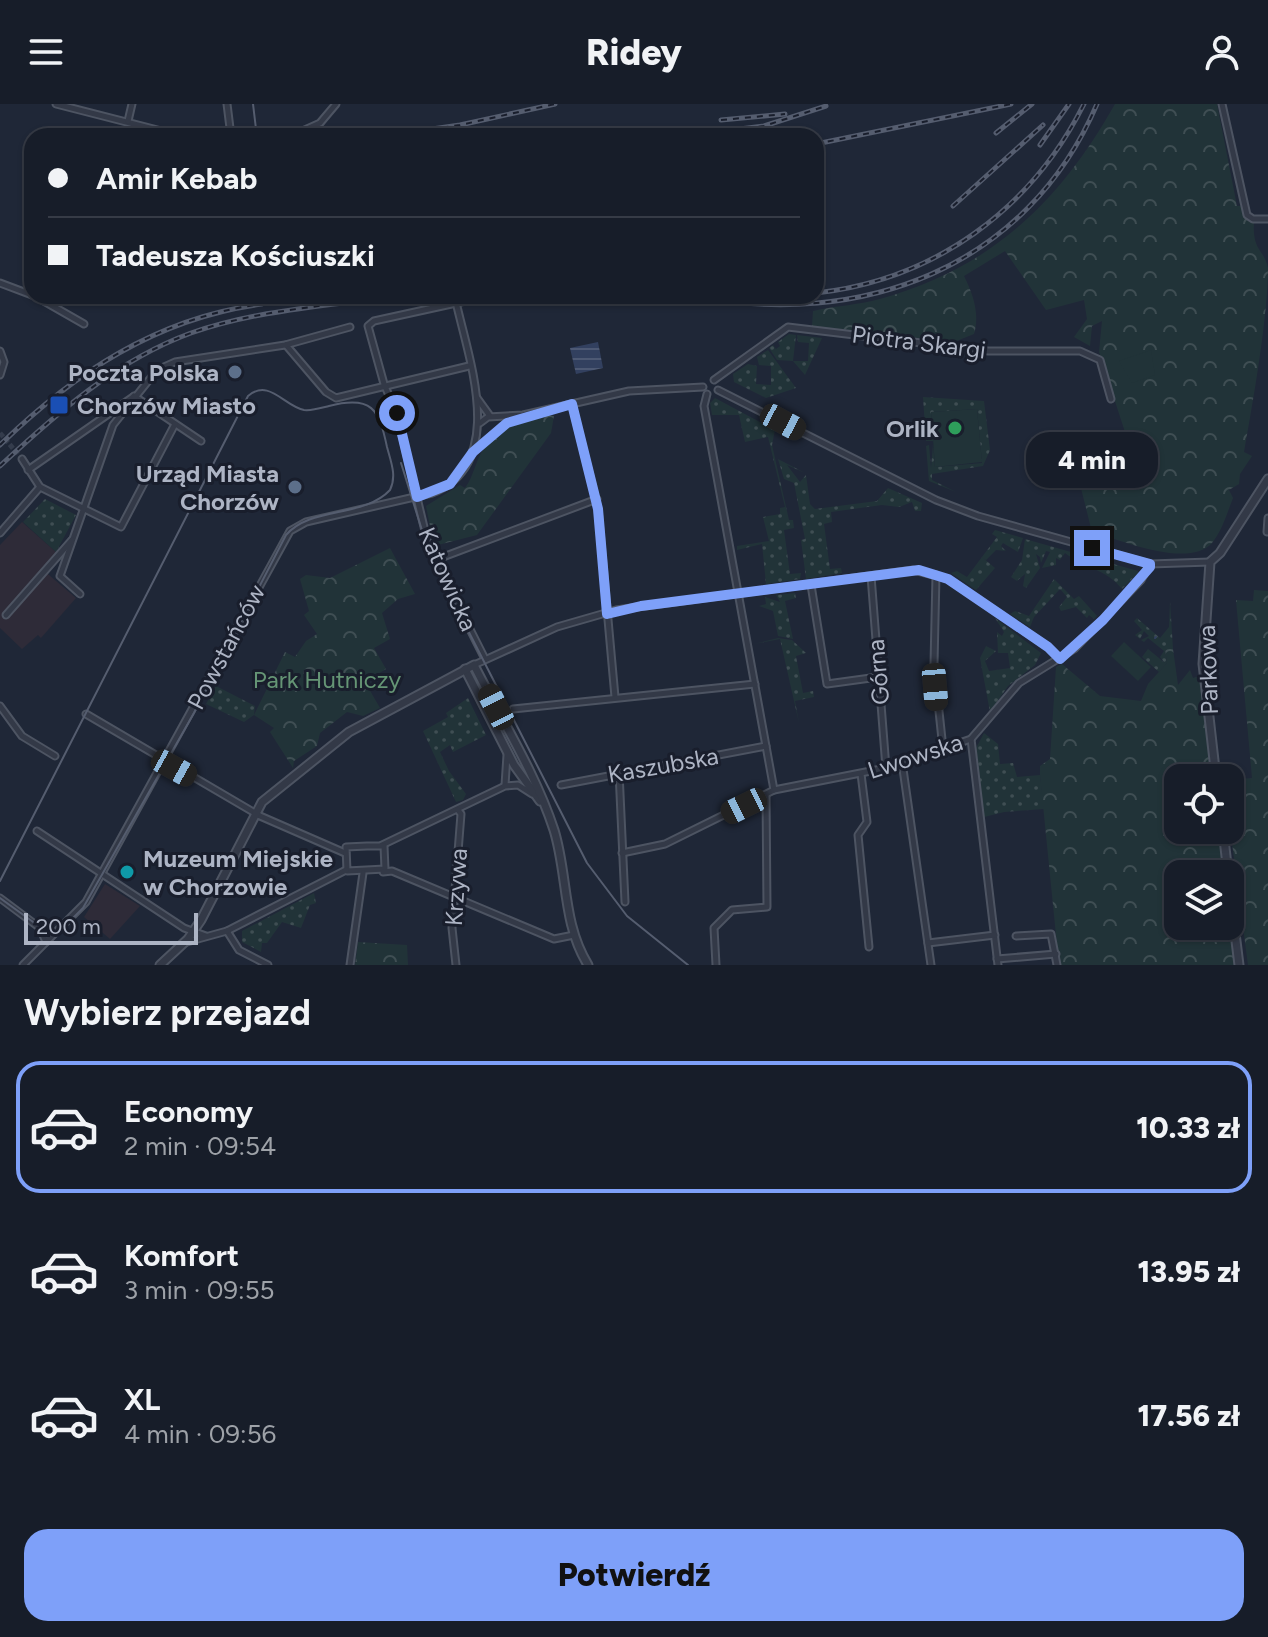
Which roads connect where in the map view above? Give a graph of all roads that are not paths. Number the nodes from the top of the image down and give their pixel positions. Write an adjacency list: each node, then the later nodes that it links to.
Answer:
1 (56, 104): 6 (street)
2 (132, 104): 6 (street)
3 (227, 104): 8 (street)
4 (336, 104): 9 (street)
5 (1222, 104): 10 (street)
6 (128, 121): 7 (street)
7 (153, 128)
8 (230, 128)
9 (309, 128)
10 (1268, 219)
11 (0, 283): 12 (street)
12 (24, 292)
13 (49, 304): 16 (street)
14 (447, 304): 23 (street)
15 (456, 304): 20 (street)
16 (84, 324)
17 (350, 327): 18 (street)
18 (285, 345): 23 (street); 27 (street)
19 (0, 351): 21 (street)
20 (469, 366): 23 (street); 28 (street)
21 (0, 375)
22 (714, 380): 24 (street); 25 (street); 29 (street, Piotra Skargi)
23 (385, 387): 45 (street, Katowicka)
24 (703, 387): 26 (street); 30 (street)
25 (718, 390): 26 (street); 54 (street)
26 (707, 394): 59 (street)
27 (134, 396): 33 (street); 34 (street); 37 (street)
28 (476, 397): 32 (street); 35 (street)
29 (1111, 399)
30 (572, 404): 31 (street); 46 (street)
31 (523, 415): 32 (street); 36 (street)
32 (493, 417): 35 (street); 36 (street)
33 (175, 424): 39 (street); 47 (street)
34 (95, 425): 37 (street); 42 (street)
35 (480, 426): 38 (street); 40 (street)
36 (500, 429): 38 (street)
37 (110, 432): 47 (street)
38 (489, 437): 40 (street)
39 (201, 441)
40 (473, 452): 45 (street, Powstańców)
41 (22, 459): 42 (street)
42 (28, 470): 44 (street)
43 (1267, 483): 53 (street)
44 (40, 487): 47 (street); 50 (street)
45 (417, 497): 52 (street, Katowicka); 77 (street, Powstańców)
46 (597, 499): 52 (street); 60 (street)
47 (84, 509): 51 (street)
48 (1268, 518): 49 (street)
49 (1267, 532)
50 (0, 533)
51 (72, 539): 58 (street); 61 (street)
52 (435, 560): 62 (street, Katowicka)
53 (1210, 562): 54 (street); 79 (street, Parkowa)
54 (1150, 564): 63 (street, Lwowska)
55 (936, 575): 56 (street); 63 (street); 74 (street)
56 (871, 576): 57 (street); 66 (street, Górna)
57 (811, 585): 59 (street); 66 (street)
58 (80, 594)
59 (739, 595): 60 (street); 67 (street)
60 (607, 614): 62 (street); 68 (street)
61 (6, 615)
62 (485, 659): 64 (street)
63 (1060, 659): 72 (street, Lwowska)
64 (474, 665): 65 (street); 88 (street, Katowicka)
65 (465, 669): 75 (street, Katowicka); 90 (street)
66 (878, 677): 80 (street, Górna)
67 (755, 684): 68 (street); 73 (street)
68 (615, 697): 70 (street)
69 (0, 707): 76 (street)
70 (513, 709)
71 (86, 714): 77 (street)
72 (971, 739): 74 (street, Lwowska); 107 (street)
73 (766, 746): 81 (street, Kaszubska); 85 (street)
74 (943, 749): 78 (street, Lwowska)
75 (507, 751): 84 (street); 86 (street, Katowicka)
76 (55, 756)
77 (165, 761): 90 (street); 96 (street, Powstańców)
78 (902, 762): 80 (street, Lwowska); 112 (street)
79 (1214, 764)
80 (886, 768): 82 (street, Lwowska)
81 (619, 772): 83 (street, Kaszubska); 94 (street)
82 (861, 774): 85 (street, Lwowska); 114 (street)
83 (561, 785)
84 (505, 786): 86 (street); 89 (street)
85 (774, 790): 87 (street, Lwowska)
86 (532, 794): 88 (street, Katowicka)
87 (766, 795): 94 (street, Lwowska); 123 (street)
88 (540, 801): 106 (street, Katowicka)
89 (458, 810): 92 (street); 99 (street, Krzywa)
90 (254, 812): 93 (street); 104 (street)
91 (37, 831): 96 (street)
92 (382, 845): 93 (street); 97 (street)
93 (345, 853): 95 (street)
94 (622, 853): 101 (street)
95 (346, 870): 98 (street); 105 (street)
96 (103, 872): 102 (street, Powstańców); 104 (street)
97 (383, 872): 98 (street); 99 (street)
98 (363, 873): 120 (street)
99 (455, 897): 106 (street); 121 (street, Krzywa)
100 (0, 898): 103 (street)
101 (625, 902)
102 (60, 930): 103 (street); 111 (street, Powstańców)
103 (43, 931): 111 (street)
104 (193, 931): 108 (street); 113 (street)
105 (227, 931): 108 (street); 119 (street)
106 (574, 935): 122 (street, Katowicka)
107 (995, 935): 112 (street); 116 (street)
108 (206, 936): 113 (street)
109 (1016, 936): 115 (street)
110 (1236, 940): 126 (street)
111 (46, 942): 117 (street, Powstańców)
112 (928, 943): 124 (street)
113 (183, 944): 118 (street)
114 (869, 947)
115 (1056, 954): 116 (street); 125 (street)
116 (998, 962)
117 (23, 965)
118 (160, 965)
119 (268, 965)
120 (350, 965)
121 (456, 965)
122 (588, 965)
123 (716, 965)
124 (931, 965)
125 (1057, 965)
126 (1239, 965)

